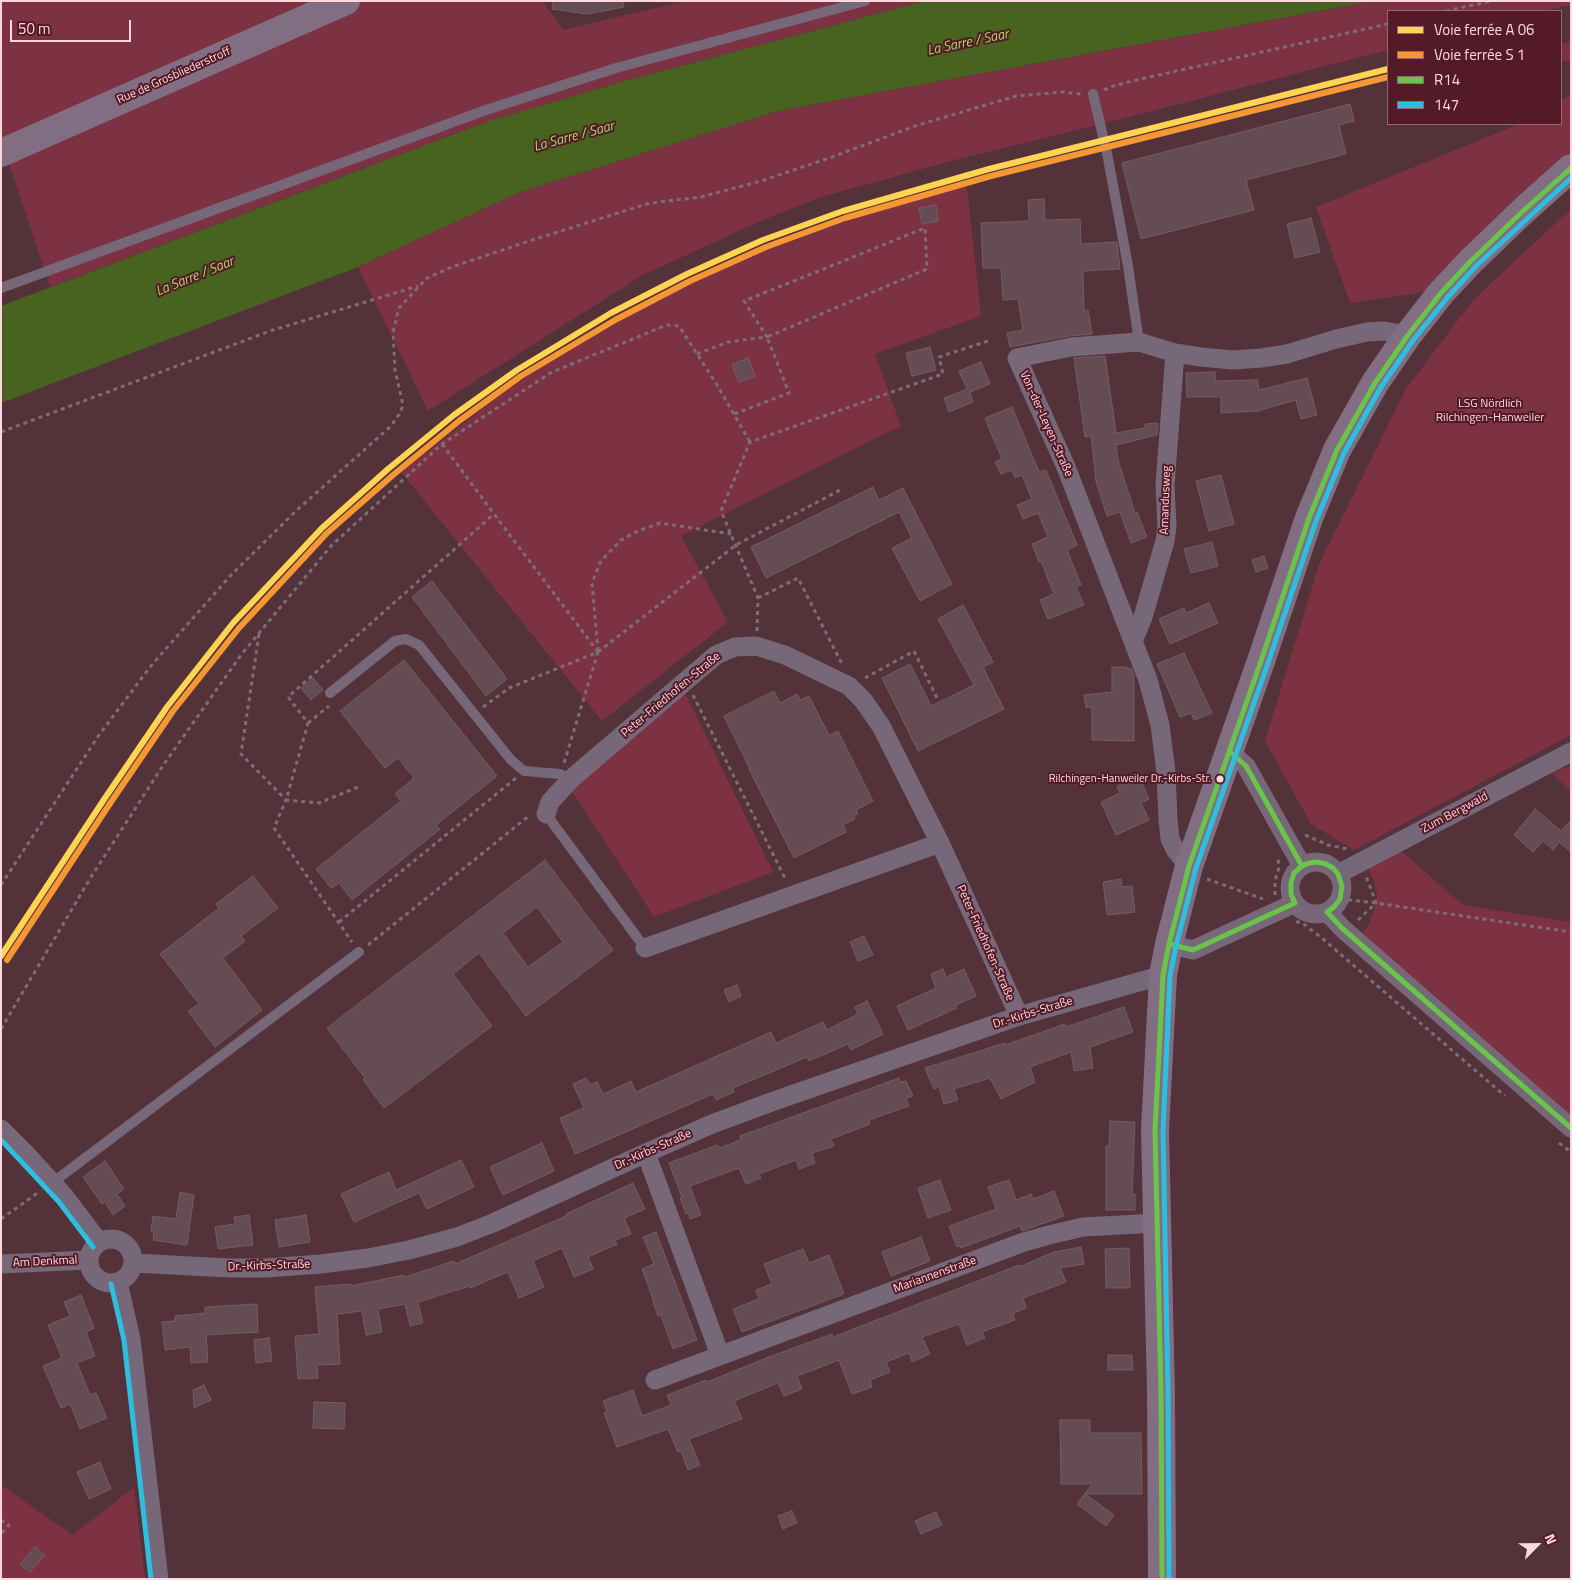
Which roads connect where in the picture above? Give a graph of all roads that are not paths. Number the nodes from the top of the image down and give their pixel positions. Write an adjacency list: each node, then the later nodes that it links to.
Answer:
1 (346, 1): 4 (main road, Rue de Grosbliederstroff)
2 (865, 1): 6 (lane)
3 (1093, 94): 8 (lane)
4 (1, 153)
5 (1571, 168): 7 (main road)
6 (1, 288)
7 (1408, 335): 9 (street, Von-der-Leyen-Straße); 12 (main road)
8 (1138, 342): 9 (street, Von-der-Leyen-Straße); 10 (street, Von-der-Leyen-Straße)
9 (1175, 354): 10 (street, Amandusweg)
10 (1133, 641): 18 (street, Von-der-Leyen-Straße)
11 (330, 692): 14 (lane)
12 (1229, 751): 17 (street); 18 (main road)
13 (1571, 752): 19 (street, Zum Bergwald)
14 (566, 776): 15 (street, Peter-Friedhofen-Straße); 16 (street, Peter-Friedhofen-Straße)
15 (546, 814): 23 (lane)
16 (940, 842): 23 (street); 26 (street, Peter-Friedhofen-Straße)
17 (1302, 866): 19 (street); 20 (street)
18 (1198, 873): 22 (main road)
19 (1338, 874): 21 (street)
20 (1295, 903): 21 (street); 22 (street)
21 (1333, 906): 27 (street)
22 (1176, 946): 25 (main road)
23 (645, 948)
24 (359, 952): 30 (lane)
25 (1163, 975): 26 (street, Dr.-Kirbs-Straße); 31 (main road)
26 (1019, 1016): 29 (street, Dr.-Kirbs-Straße)
27 (1571, 1128)
28 (1, 1129): 30 (street)
29 (646, 1153): 34 (street, Dr.-Kirbs-Straße); 37 (street)
30 (52, 1183): 32 (street)
31 (1157, 1223): 37 (street, Mariannenstraße); 40 (main road)
32 (99, 1242): 33 (street); 34 (street)
33 (89, 1260): 35 (street, Am Denkmal); 36 (street)
34 (134, 1263): 36 (street)
35 (1, 1264)
36 (118, 1282): 39 (street)
37 (720, 1355): 38 (street, Mariannenstraße)
38 (655, 1380)
39 (159, 1579)
40 (1162, 1579)

